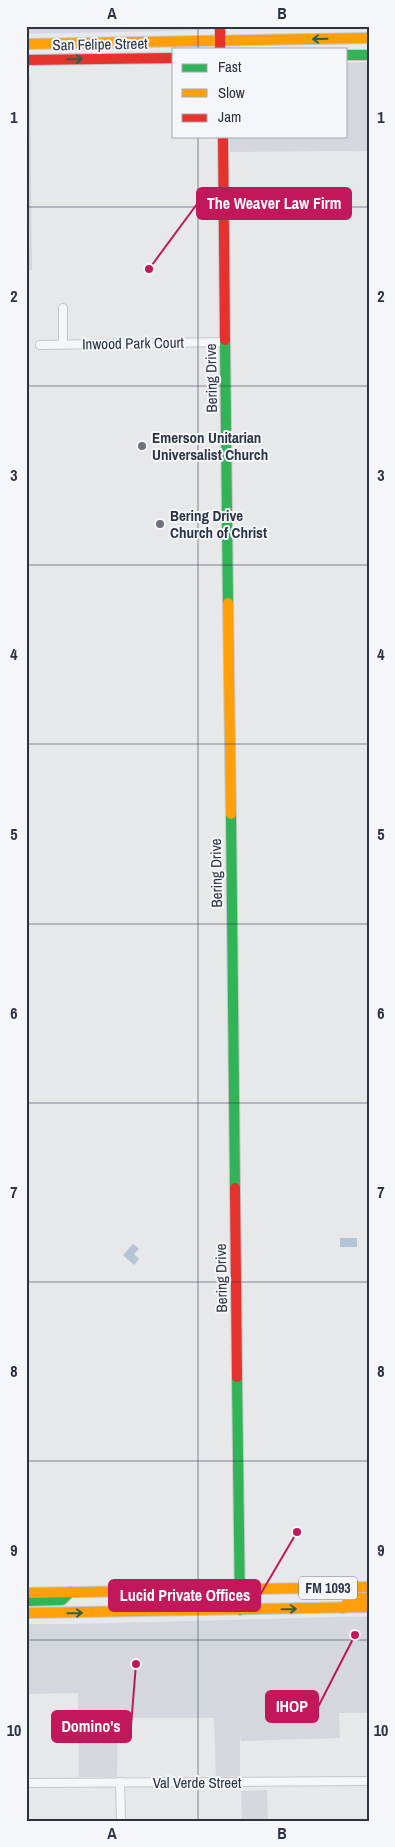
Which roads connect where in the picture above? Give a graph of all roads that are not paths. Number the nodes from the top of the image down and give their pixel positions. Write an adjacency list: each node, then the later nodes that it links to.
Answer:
1 (220, 26): 4 (street)
2 (369, 38): 4 (street, San Felipe Street, one-way to 4)
3 (26, 44): 4 (street, San Felipe Street); 8 (street)
4 (220, 45)
5 (348, 55): 6 (street)
6 (369, 55)
7 (172, 58): 8 (street, San Felipe Street, one-way to 7)
8 (26, 60)
9 (223, 138): 11 (street, Bering Drive)
10 (63, 308): 12 (street)
11 (225, 342): 12 (street, Inwood Park Court); 15 (street, Bering Drive)
12 (63, 344): 13 (street, Inwood Park Court)
13 (40, 345)
14 (369, 1587): 15 (street, FM 1093)
15 (240, 1589): 16 (street, FM 1093); 22 (street, Bering Drive)
16 (70, 1592): 17 (street, FM 1093); 19 (street)
17 (26, 1593)
18 (369, 1598): 21 (street)
19 (26, 1601)
20 (369, 1607): 21 (street, FM 1093)
21 (343, 1608): 22 (street, FM 1093, one-way to 21)
22 (240, 1610): 23 (street, FM 1093, one-way to 22)
23 (26, 1613)
24 (369, 1780): 25 (street, Val Verde Street)
25 (120, 1782): 26 (street, Val Verde Street); 27 (street)
26 (26, 1783)
27 (121, 1821)

